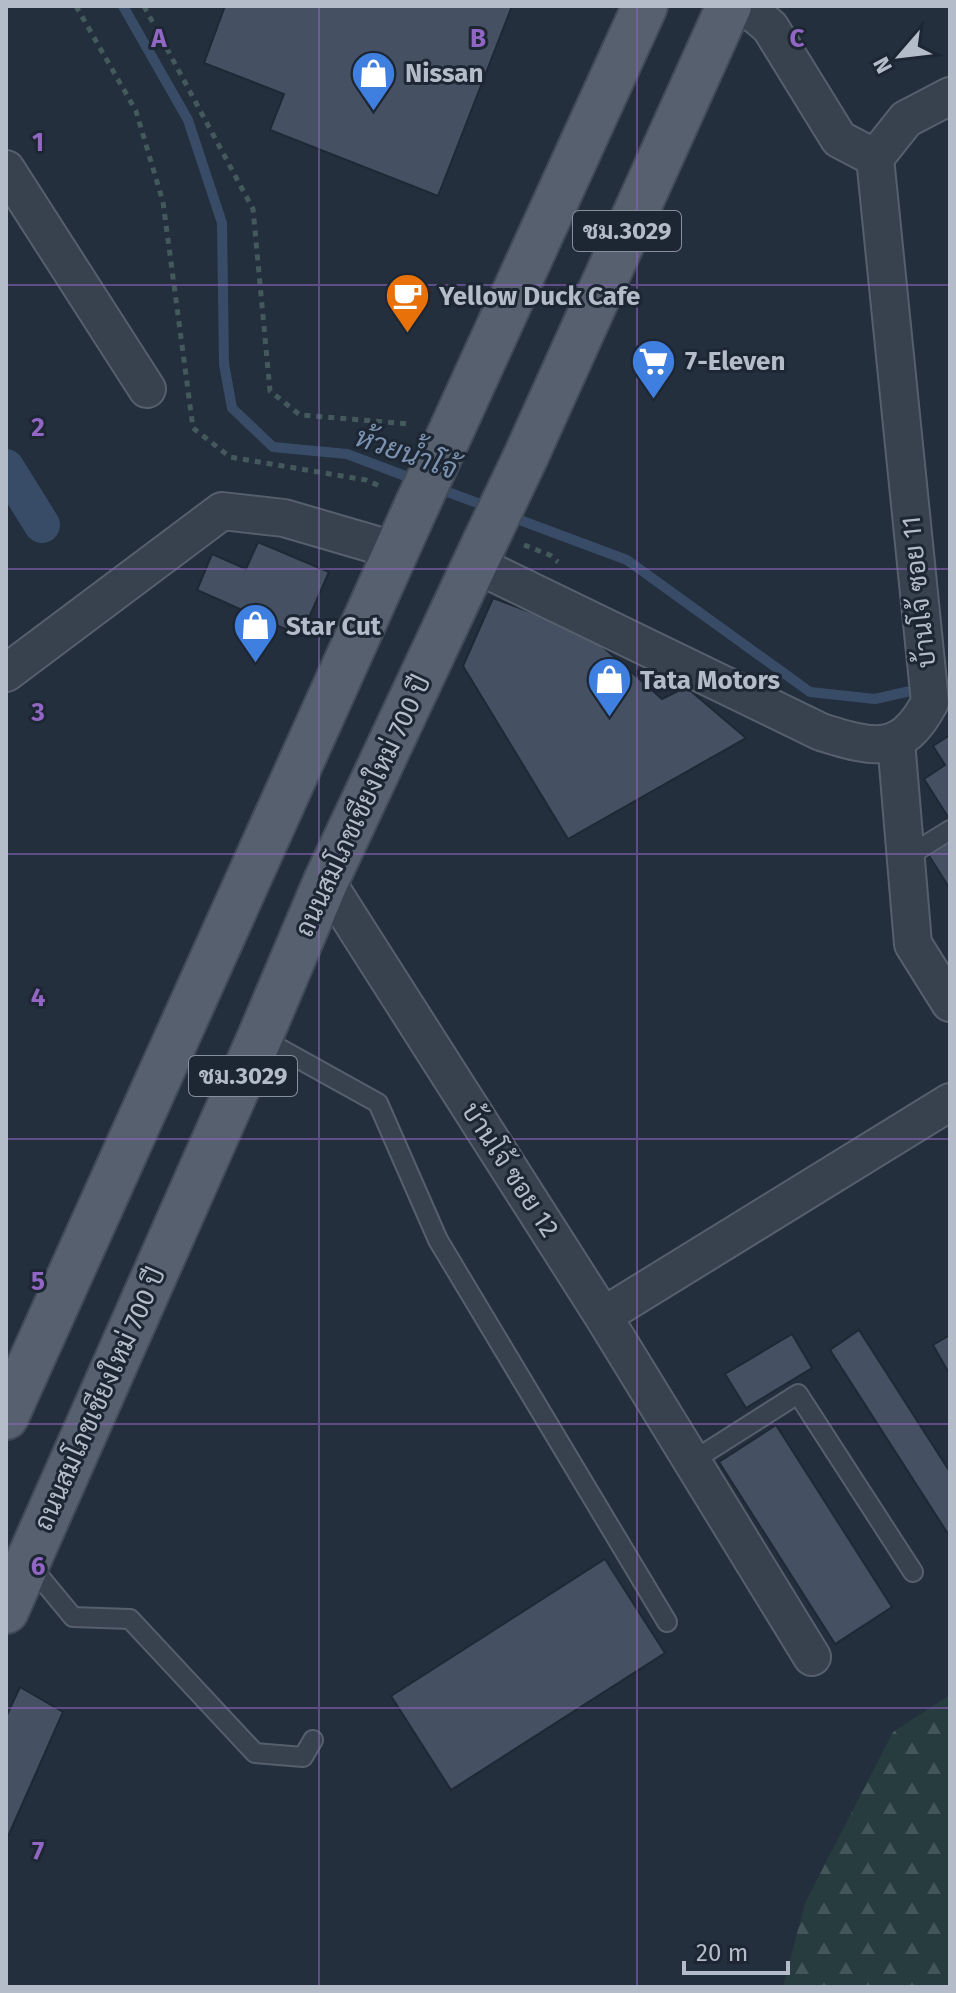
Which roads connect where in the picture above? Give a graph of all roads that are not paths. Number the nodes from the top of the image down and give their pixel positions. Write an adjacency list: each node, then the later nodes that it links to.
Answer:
1 (645, 6): 8 (main road, ชม.3029, bridge)
2 (729, 6): 9 (main road, ถนนสมโภชเชียงใหม่ 700 ปี / ชม.3029, bridge)
3 (745, 6): 5 (street)
4 (950, 96): 5 (street)
5 (875, 158): 11 (street, บ้านโจ้ ซอย 11)
6 (6, 169): 7 (street)
7 (147, 389)
8 (397, 551): 10 (street); 19 (main road, ชม.3029)
9 (480, 553): 11 (street); 14 (main road, ถนนสมโภชเชียงใหม่ 700 ปี / ชม.3029)
10 (6, 673)
11 (896, 741): 13 (street)
12 (950, 830): 13 (lane)
13 (905, 858): 15 (street)
14 (326, 881): 16 (main road, ถนนสมโภชเชียงใหม่ 700 ปี / ชม.3029); 18 (street, บ้านโจ้ ซอย 12)
15 (950, 1003)
16 (260, 1037): 21 (main road, ถนนสมโภชเชียงใหม่ 700 ปี / ชม.3029); 24 (lane)
17 (950, 1102): 18 (street)
18 (603, 1316): 20 (street, บ้านโจ้ ซอย 12)
19 (6, 1417)
20 (694, 1460): 22 (lane); 25 (street, บ้านโจ้ ซอย 12)
21 (28, 1562): 23 (main road, ถนนสมโภชเชียงใหม่ 700 ปี / ชม.3029); 26 (lane)
22 (913, 1572)
23 (6, 1611)
24 (667, 1622)
25 (812, 1657)
26 (313, 1740)

